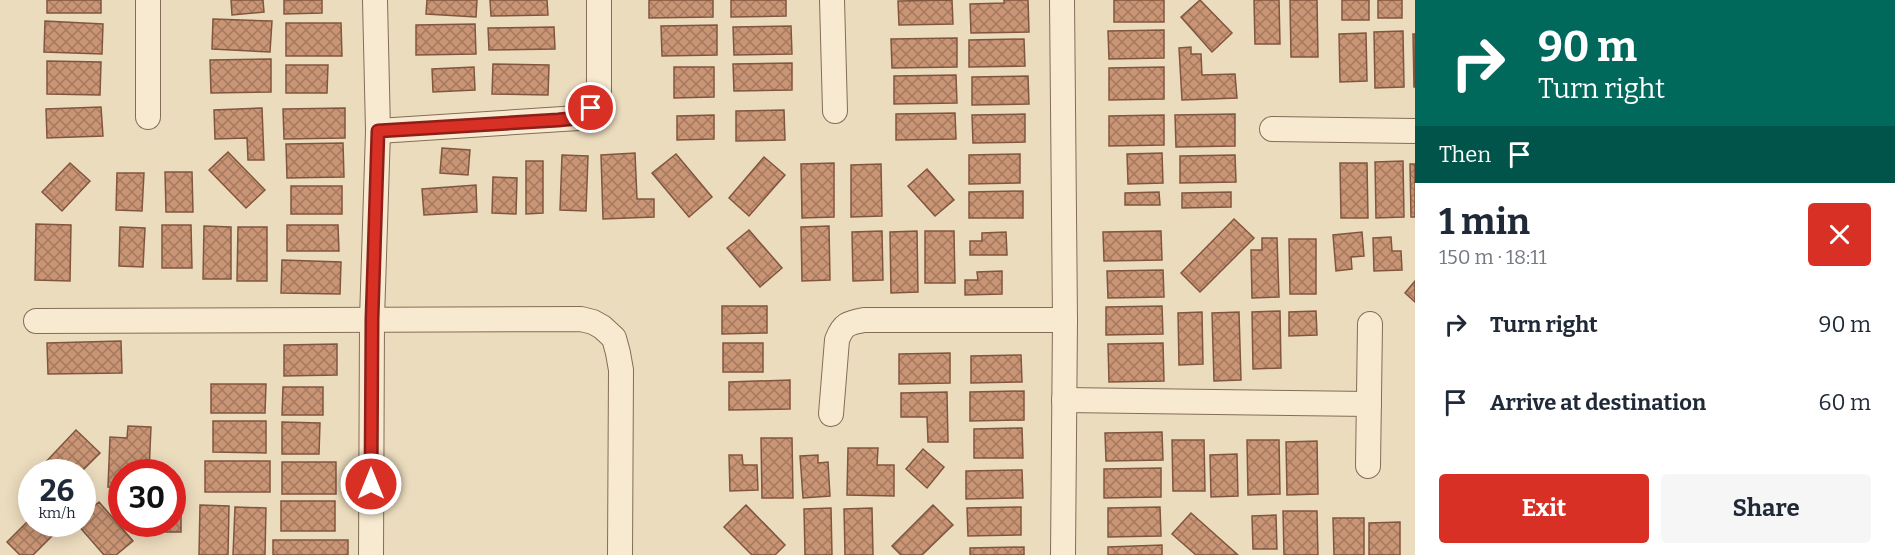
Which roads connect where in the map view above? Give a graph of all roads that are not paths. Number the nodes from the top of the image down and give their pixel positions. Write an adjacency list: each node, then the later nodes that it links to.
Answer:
1 (148, 0): 7 (street)
2 (375, 0): 9 (street)
3 (599, 0): 9 (street)
4 (832, 0): 6 (street)
5 (1062, 0): 12 (street)
6 (835, 111)
7 (148, 117)
8 (1272, 129): 10 (street)
9 (378, 131): 11 (street)
10 (1415, 131)
11 (372, 319): 13 (street); 19 (street); 20 (street)
12 (1065, 320): 15 (street); 17 (street)
13 (36, 321)
14 (1370, 324): 16 (street)
15 (1064, 400): 16 (street); 21 (street)
16 (1369, 404): 18 (street)
17 (831, 414)
18 (1368, 466)
19 (371, 555)
20 (620, 555)
21 (1063, 555)

